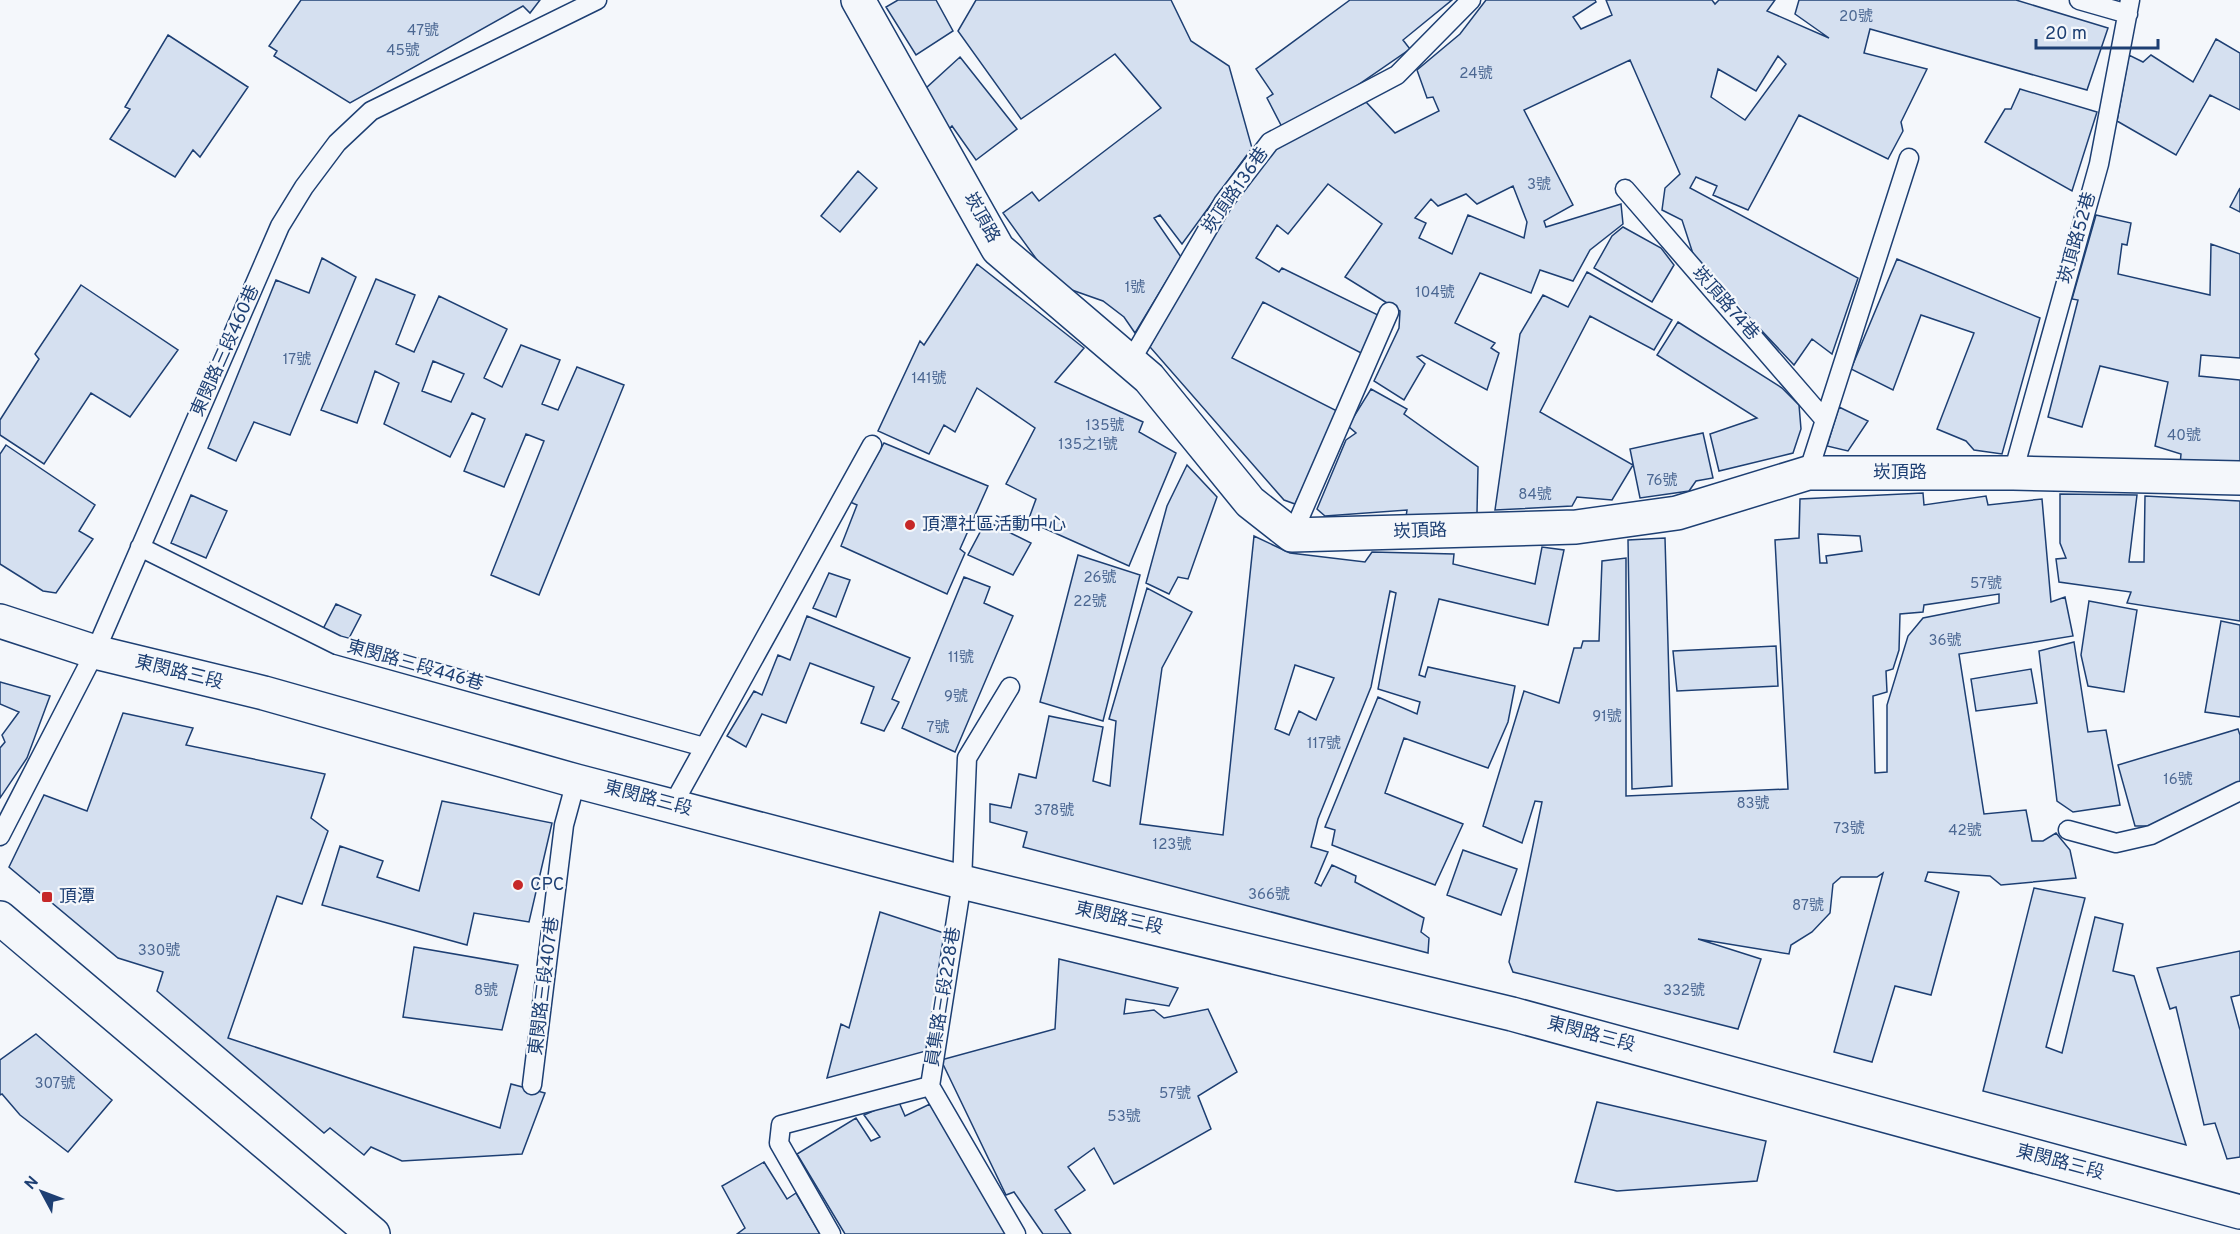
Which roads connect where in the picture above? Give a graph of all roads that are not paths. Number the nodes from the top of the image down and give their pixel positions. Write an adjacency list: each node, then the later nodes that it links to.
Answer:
1 (597, 0): 16 (lane, 東閔路三段460巷)
2 (858, 0): 9 (main road, 崁頂路)
3 (1472, 0): 9 (lane, 崁頂路136巷)
4 (2079, 0): 5 (lane)
5 (2129, 7): 13 (lane, 崁頂路52巷)
6 (1909, 158): 10 (lane)
7 (1626, 189): 10 (lane, 崁頂路74巷)
8 (1389, 312): 15 (lane)
9 (1130, 362): 15 (main road, 崁頂路)
10 (1824, 419): 12 (lane)
11 (872, 445): 20 (lane)
12 (1808, 473): 13 (main road, 崁頂路); 15 (main road, 崁頂路)
13 (2013, 473): 14 (main road, 崁頂路)
14 (2240, 478)
15 (1292, 535)
16 (140, 547): 18 (lane, 東閔路三段460巷); 20 (lane, 東閔路三段446巷)
17 (0, 621): 18 (main road, 東閔路三段)
18 (95, 652): 21 (main road, 東閔路三段); 25 (lane, 東閔路三段460巷)
19 (1010, 687): 26 (lane, 員集路三段228巷)
20 (704, 747): 23 (lane)
21 (576, 781): 23 (main road, 東閔路三段); 28 (lane, 東閔路三段407巷)
22 (2238, 797): 24 (lane)
23 (672, 806): 26 (main road, 東閔路三段)
24 (2068, 830)
25 (0, 836)
26 (962, 882): 29 (lane, 員集路三段228巷); 30 (main road, 東閔路三段)
27 (0, 918): 31 (main road)
28 (532, 1085)
29 (930, 1086): 32 (lane); 33 (lane, 員集路三段228巷)
30 (2240, 1212)
31 (373, 1234)
32 (831, 1234)
33 (1016, 1234)

